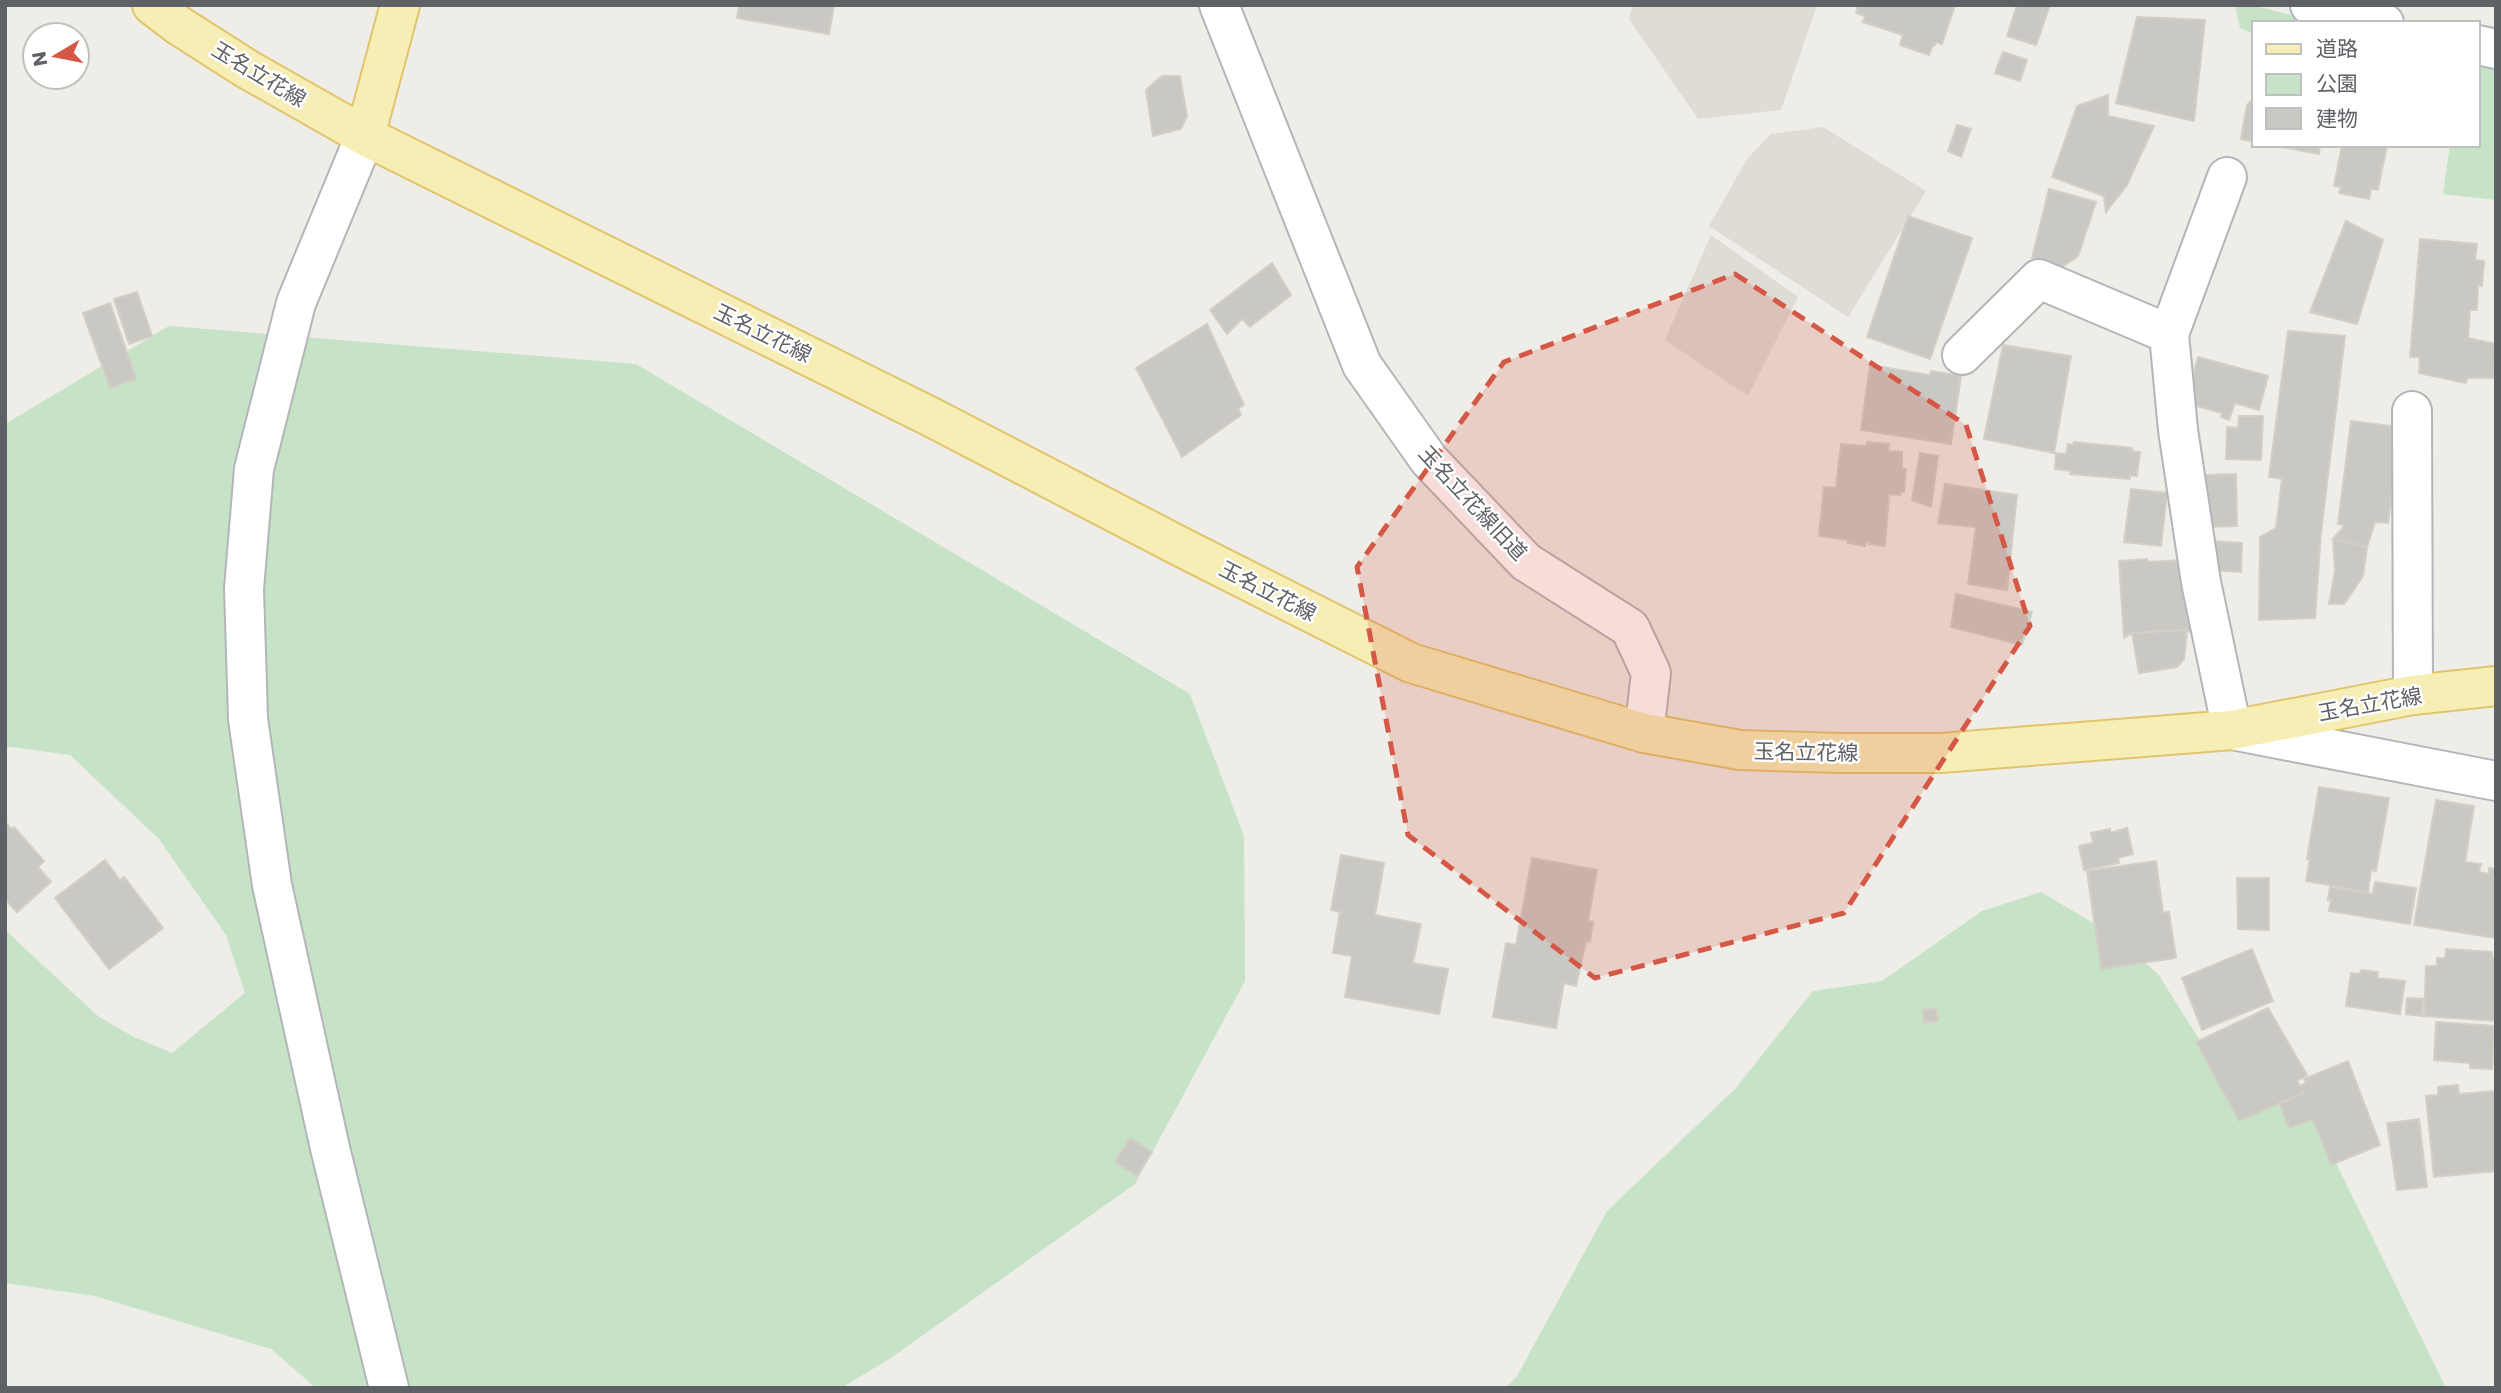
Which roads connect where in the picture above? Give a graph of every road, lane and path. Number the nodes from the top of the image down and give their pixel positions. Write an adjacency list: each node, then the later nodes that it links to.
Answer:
1 (152, 5): 6 (main road, 玉名立花線)
2 (400, 5): 6 (main road)
3 (1219, 5): 14 (street, 玉名立花線旧道)
4 (2310, 5): 5 (street)
5 (2376, 21)
6 (365, 136): 14 (main road, 玉名立花線); 16 (street)
7 (2228, 177): 8 (street)
8 (2169, 334): 9 (street); 13 (street)
9 (1962, 355)
10 (2412, 411): 12 (street)
11 (2496, 686): 12 (main road, 玉名立花線)
12 (2413, 695): 13 (main road, 玉名立花線)
13 (2232, 730): 14 (main road, 玉名立花線); 15 (street)
14 (1644, 733)
15 (2496, 781)
16 (389, 1388)

